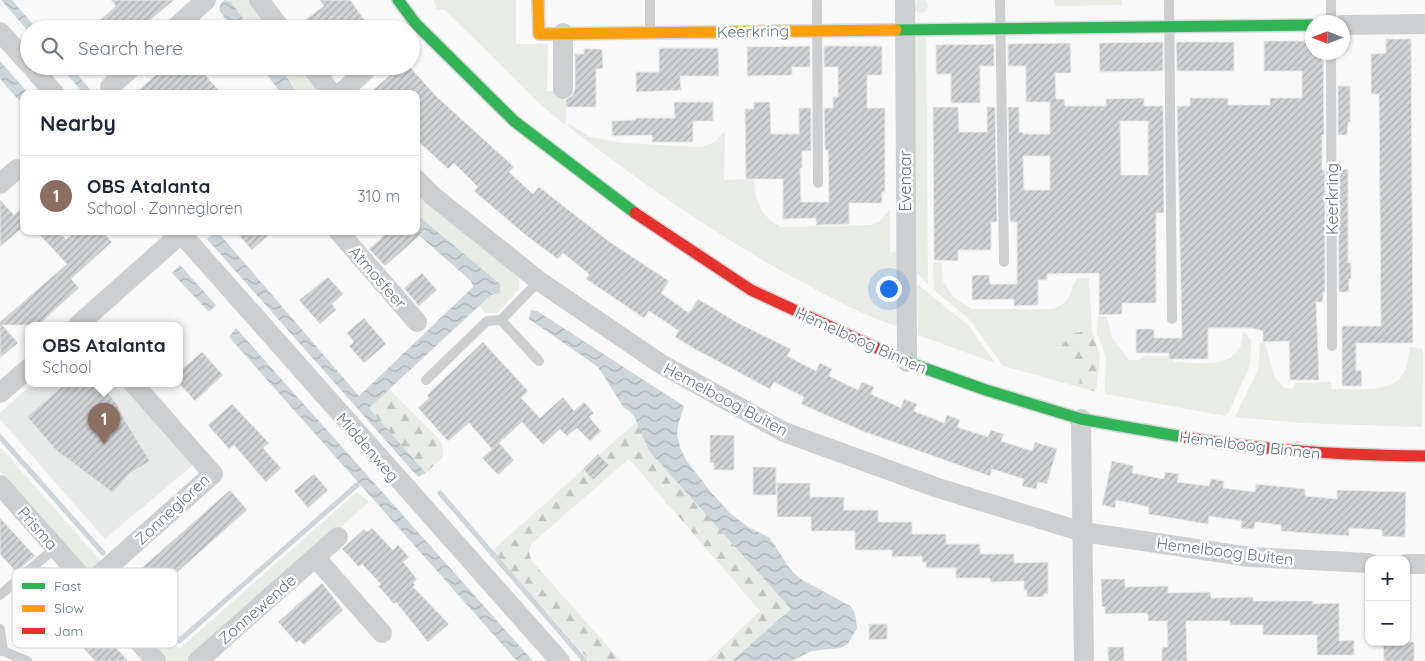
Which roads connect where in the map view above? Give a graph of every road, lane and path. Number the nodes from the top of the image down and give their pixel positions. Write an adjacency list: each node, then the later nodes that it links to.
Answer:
1 (206, 0): 12 (street)
2 (259, 0): 13 (street)
3 (398, 0): 14 (street, Hemelboog Binnen)
4 (538, 0): 24 (street, Keerkring)
5 (650, 0): 25 (lane)
6 (817, 0): 20 (lane)
7 (904, 0): 21 (street, Evenaar)
8 (1000, 0): 19 (lane)
9 (1169, 0): 18 (lane)
10 (1331, 0): 11 (lane)
11 (1331, 15)
12 (184, 20)
13 (274, 20)
14 (410, 20)
15 (1425, 24): 17 (street)
16 (1305, 25): 18 (street, Keerkring)
17 (1350, 25)
18 (1169, 27): 19 (street, Keerkring); 46 (lane)
19 (1001, 29): 21 (street, Keerkring); 44 (lane)
20 (817, 30): 21 (street, Keerkring); 25 (street, Keerkring); 39 (lane)
21 (905, 30): 52 (street, Evenaar)
22 (0, 32): 26 (street)
23 (420, 33): 52 (street, Hemelboog Binnen)
24 (563, 33): 25 (street, Keerkring); 33 (street)
25 (650, 33)
26 (20, 54)
27 (1331, 60): 50 (lane, Keerkring)
28 (39, 75): 34 (street)
29 (123, 75): 32 (street)
30 (318, 75): 35 (street)
31 (360, 75): 36 (street)
32 (110, 87)
33 (563, 89)
34 (52, 90)
35 (329, 90)
36 (344, 90)
37 (17, 169): 40 (street)
38 (420, 183): 45 (street, Hemelboog Buiten)
39 (818, 183)
40 (0, 184)
41 (178, 235): 48 (street)
42 (184, 235): 79 (street, Middenweg)
43 (341, 235): 49 (street, Atmosfeer)
44 (1004, 262)
45 (538, 281): 47 (lane); 60 (street, Hemelboog Buiten)
46 (1172, 319)
47 (501, 320): 51 (lane); 54 (lane)
48 (83, 322)
49 (417, 322)
50 (1332, 346)
51 (539, 361)
52 (907, 362): 57 (street, Hemelboog Binnen)
53 (25, 371): 56 (street)
54 (426, 380)
55 (137, 387): 69 (street, Zonnegloren)
56 (0, 393)
57 (1081, 419): 58 (street, Hemelboog Binnen); 60 (street)
58 (1425, 456)
59 (0, 485): 62 (street, Prisma)
60 (1083, 532): 64 (street, Hemelboog Buiten); 80 (street)
61 (338, 537): 63 (street, Zonnewende)
62 (56, 548): 67 (lane); 68 (street, Prisma)
63 (315, 557): 73 (street); 78 (street, Zonnewende)
64 (1365, 563)
65 (1410, 564): 66 (street)
66 (1425, 564)
67 (32, 568)
68 (73, 568)
69 (107, 568)
70 (12, 585): 71 (lane)
71 (0, 595)
72 (0, 629): 75 (lane)
73 (382, 633)
74 (144, 648): 77 (street, Prisma)
75 (1, 651): 76 (lane)
76 (27, 661)
77 (156, 661)
78 (198, 661)
79 (560, 661)
80 (1084, 661)

